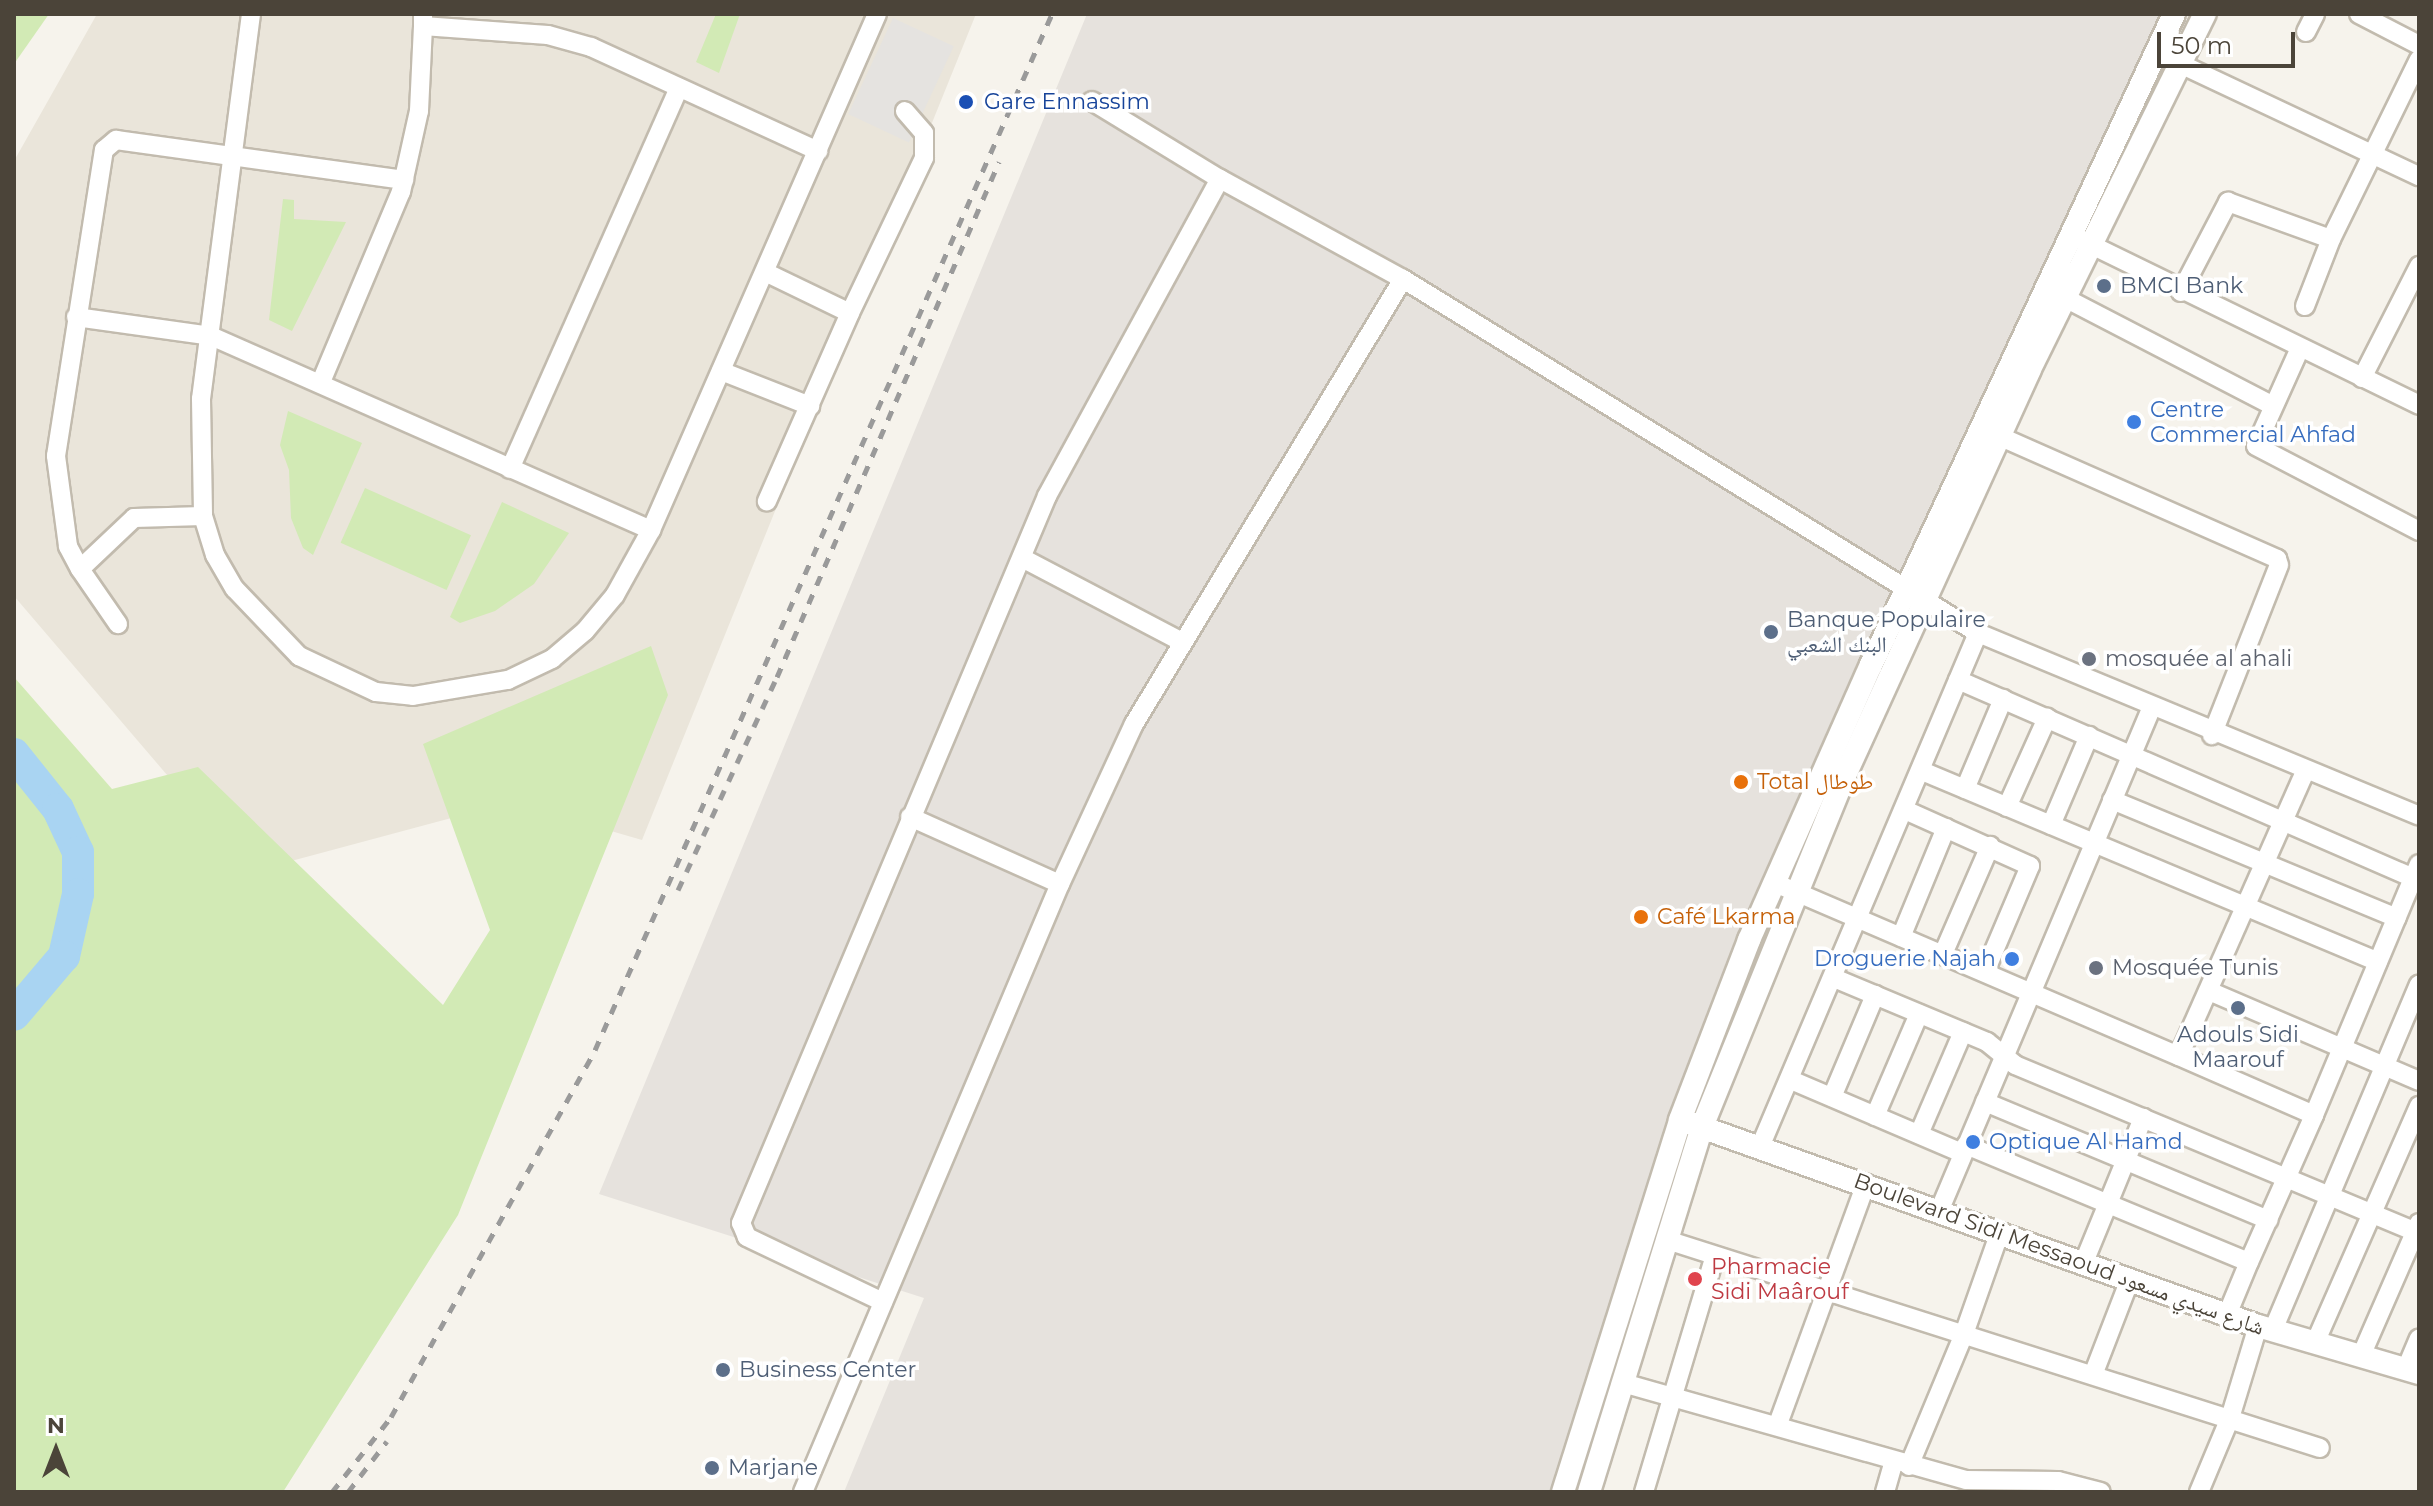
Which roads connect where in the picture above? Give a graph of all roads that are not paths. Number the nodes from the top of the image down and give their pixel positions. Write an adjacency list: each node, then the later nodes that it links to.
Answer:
1 (251, 14): 18 (street)
2 (877, 14): 16 (street)
3 (2174, 14): 10 (street)
4 (2205, 14): 12 (street)
5 (2315, 14): 8 (street)
6 (2359, 14): 9 (street)
7 (423, 20): 13 (street); 21 (street)
8 (2306, 32)
9 (2419, 45)
10 (2155, 52): 12 (street); 22 (street)
11 (2419, 59): 17 (street)
12 (2182, 65): 17 (street); 24 (street)
13 (679, 88): 16 (street); 42 (street)
14 (1092, 101): 20 (street)
15 (905, 111): 31 (street)
16 (818, 151): 25 (street)
17 (2372, 154): 19 (street); 23 (street)
18 (235, 158): 21 (street); 32 (street); 33 (street)
19 (2419, 176)
20 (1220, 179): 27 (street); 47 (street)
21 (404, 180): 37 (street)
22 (2071, 235): 24 (street); 49 (street)
23 (2331, 239): 28 (street); 30 (street)
24 (2091, 247): 28 (street); 29 (street)
25 (765, 272): 31 (street); 35 (street)
26 (2416, 278): 36 (street)
27 (1403, 279): 49 (street); 53 (street)
28 (2181, 292): 34 (street)
29 (2065, 298): 38 (street); 41 (street)
30 (2305, 306)
31 (850, 313): 40 (street)
32 (76, 317): 33 (street); 48 (street)
33 (211, 336): 37 (street); 44 (street)
34 (2300, 348): 36 (street); 38 (street)
35 (721, 371): 40 (street); 45 (street)
36 (2362, 378): 39 (street)
37 (321, 382): 42 (street)
38 (2271, 405): 46 (street)
39 (2419, 405)
40 (810, 406): 43 (street)
41 (2001, 437): 50 (street); 58 (street)
42 (510, 469): 45 (street)
43 (767, 501)
44 (203, 516): 45 (street); 48 (street)
45 (651, 530)
46 (2419, 531)
47 (1022, 558): 53 (street); 68 (street)
48 (80, 569): 51 (street)
49 (1905, 590): 50 (street); 76 (street)
50 (1924, 604): 52 (street); 78 (street)
51 (118, 624)
52 (1978, 633): 54 (street); 56 (street)
53 (1182, 642): 77 (street)
54 (1958, 680): 55 (street); 61 (street)
55 (2003, 699): 57 (street); 63 (street)
56 (2151, 709): 58 (street); 60 (street)
57 (2047, 718): 59 (street); 65 (street)
58 (2212, 735): 62 (street)
59 (2089, 736): 60 (street); 70 (street)
60 (2132, 754): 64 (street); 69 (street)
61 (1922, 771): 63 (street); 66 (street)
62 (2305, 771): 67 (street); 69 (street)
63 (1965, 789): 65 (street)
64 (2112, 800): 72 (street); 74 (street)
65 (2007, 807): 70 (street)
66 (1905, 810): 71 (street); 81 (street)
67 (2419, 816)
68 (910, 817): 77 (street); 126 (street)
69 (2284, 822): 74 (street); 75 (street)
70 (2051, 825): 72 (street)
71 (1946, 828): 73 (street); 82 (street)
72 (2093, 842): 79 (street); 88 (street)
73 (1990, 846): 83 (street); 85 (street)
74 (2265, 864): 79 (street); 80 (street)
75 (2416, 871): 80 (street)
76 (1775, 883): 78 (street); 105 (street)
77 (1060, 884): 126 (street)
78 (1797, 893): 81 (street); 106 (street)
79 (2247, 907): 84 (street); 89 (street)
80 (2397, 918): 84 (street)
81 (1858, 919): 82 (street); 86 (street)
82 (1901, 937): 83 (street)
83 (1943, 954): 85 (street)
84 (2378, 962): 93 (street)
85 (1985, 972): 88 (street)
86 (1834, 978): 90 (street); 97 (street)
87 (2419, 985): 96 (street)
88 (2031, 991): 94 (street); 95 (street)
89 (2209, 991): 93 (street); 95 (street)
90 (1875, 995): 91 (street); 99 (street)
91 (1919, 1014): 92 (street); 103 (street)
92 (1963, 1032): 94 (street); 107 (street)
93 (2343, 1048): 96 (street); 102 (street)
94 (2002, 1054): 100 (street); 104 (street)
95 (2179, 1056): 102 (street)
96 (2383, 1066): 98 (street); 113 (street)
97 (1791, 1080): 99 (street); 108 (street)
98 (2419, 1081)
99 (1832, 1097): 103 (street)
100 (1985, 1102): 109 (street); 110 (street)
101 (2419, 1106): 116 (street)
102 (2314, 1115): 111 (street)
103 (1875, 1116): 107 (street)
104 (2143, 1118): 110 (street); 111 (street)
105 (1680, 1120): 106 (street, Boulevard Sidi Messaoud شارع سيدي مسعود); 142 (street)
106 (1702, 1127): 108 (street, Boulevard Sidi Messaoud شارع سيدي مسعود); 120 (street)
107 (1919, 1134): 109 (street)
108 (1760, 1147): 112 (street, Boulevard Sidi Messaoud شارع سيدي مسعود)
109 (1964, 1149): 114 (street); 115 (street)
110 (2125, 1160): 114 (street); 117 (street)
111 (2286, 1179): 113 (street); 117 (street)
112 (1866, 1184): 115 (street, Boulevard Sidi Messaoud شارع سيدي مسعود); 125 (street)
113 (2327, 1196): 116 (street); 128 (street)
114 (2108, 1203): 122 (street); 123 (street)
115 (1940, 1209): 119 (street, Boulevard Sidi Messaoud شارع سيدي مسعود)
116 (2370, 1213): 118 (street); 131 (street)
117 (2268, 1220): 123 (street)
118 (2418, 1229): 132 (street)
119 (2000, 1232): 122 (street, Boulevard Sidi Messaoud شارع سيدي مسعود); 129 (street)
120 (1667, 1240): 121 (street); 135 (street)
121 (1715, 1256): 125 (street); 136 (street)
122 (2084, 1262): 124 (street, Boulevard Sidi Messaoud شارع سيدي مسعود)
123 (2249, 1262): 127 (street)
124 (2130, 1279): 127 (street, Boulevard Sidi Messaoud شارع سيدي مسعود); 134 (street)
125 (1829, 1293): 129 (street); 138 (street)
126 (883, 1302): 141 (street)
127 (2227, 1315): 128 (street, Boulevard Sidi Messaoud شارع سيدي مسعود)
128 (2265, 1328): 131 (street, Boulevard Sidi Messaoud شارع سيدي مسعود); 137 (street)
129 (1964, 1334): 134 (street); 140 (street)
130 (2419, 1339): 133 (street)
131 (2315, 1343): 132 (street, Boulevard Sidi Messaoud شارع سيدي مسعود)
132 (2361, 1356): 133 (street, Boulevard Sidi Messaoud شارع سيدي مسعود)
133 (2413, 1371)
134 (2093, 1375): 137 (street)
135 (1623, 1383): 136 (street); 143 (street)
136 (1673, 1395): 138 (street); 144 (street)
137 (2230, 1418): 139 (street); 147 (street)
138 (1778, 1424): 140 (street)
139 (2320, 1448)
140 (1901, 1465): 145 (street); 146 (street)
141 (803, 1492)
142 (1563, 1492)
143 (1589, 1492)
144 (1644, 1492)
145 (1885, 1492)
146 (2101, 1492)
147 (2199, 1492)

